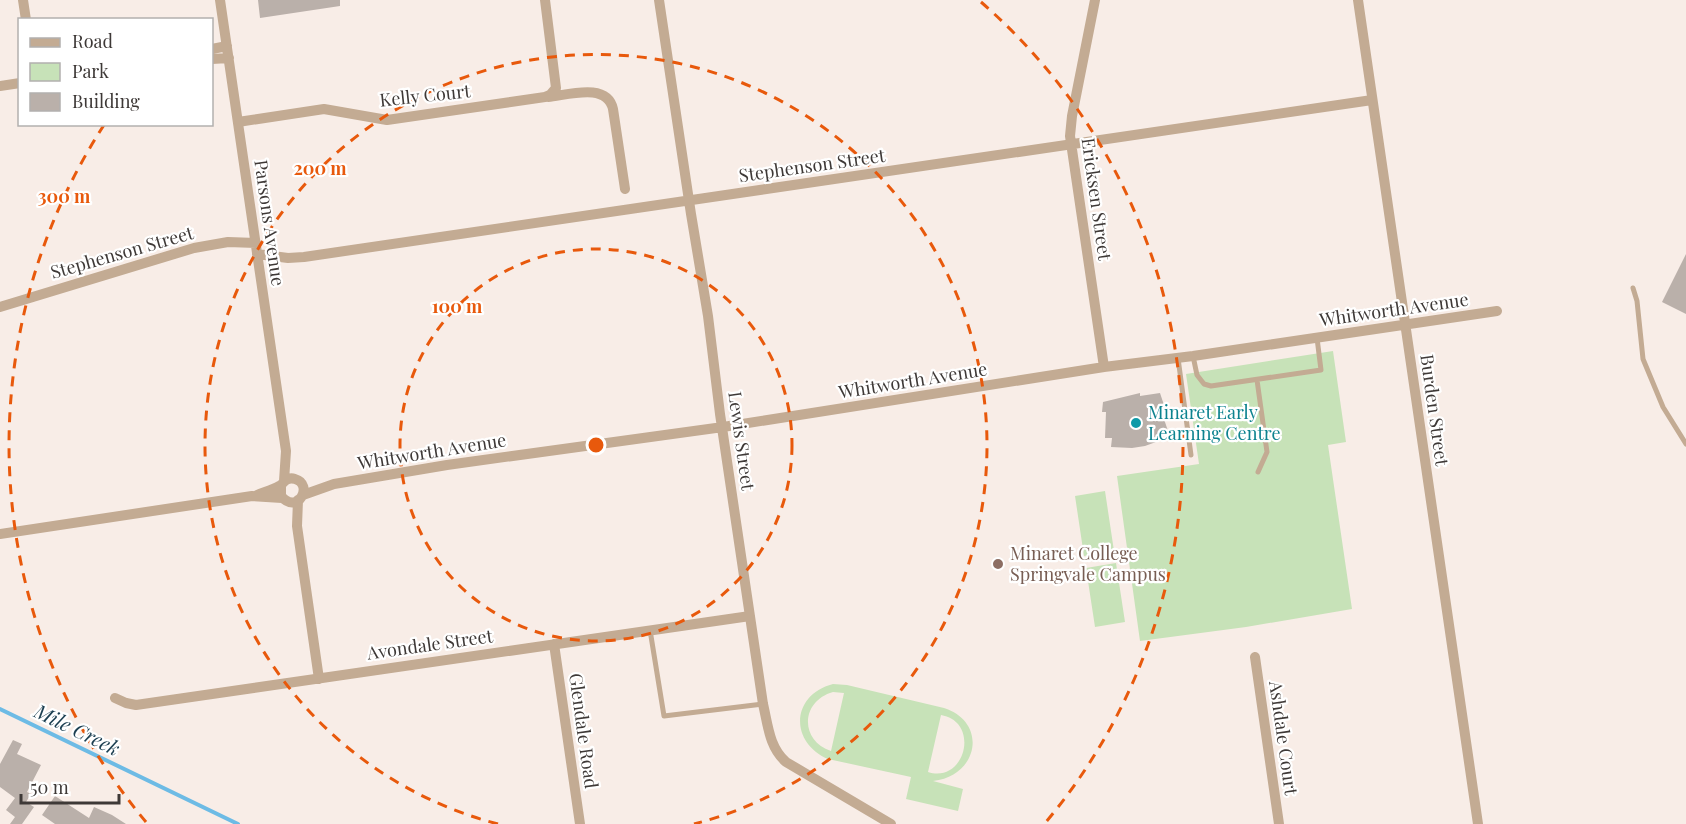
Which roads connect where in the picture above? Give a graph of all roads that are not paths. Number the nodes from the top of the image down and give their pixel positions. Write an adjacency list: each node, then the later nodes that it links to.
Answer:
1 (23, 0): 7 (street)
2 (220, 0): 8 (street, Parsons Avenue)
3 (545, 0): 14 (street)
4 (659, 0): 19 (street, Lewis Street)
5 (1095, 0): 17 (street, Ericksen Street)
6 (1358, 0): 15 (street, Burden Street)
7 (26, 18)
8 (227, 46): 9 (street); 10 (street, Parsons Avenue)
9 (213, 49)
10 (229, 58): 11 (street); 16 (street, Parsons Avenue)
11 (213, 60)
12 (18, 83): 13 (street)
13 (0, 86)
14 (545, 97): 16 (street, Kelly Court); 18 (street, Kelly Court)
15 (1372, 100): 17 (street, Stephenson Street); 24 (street, Burden Street)
16 (238, 122): 20 (street, Parsons Avenue)
17 (1071, 145): 19 (street, Stephenson Street); 28 (street, Ericksen Street)
18 (625, 189)
19 (689, 201): 20 (street, Stephenson Street); 30 (street, Lewis Street)
20 (256, 249): 22 (street, Stephenson Street); 32 (street, Parsons Avenue)
21 (1632, 288): 31 (lane)
22 (0, 306)
23 (1497, 311): 24 (street, Whitworth Avenue)
24 (1405, 325): 25 (street, Whitworth Avenue); 53 (street, Burden Street)
25 (1317, 338): 26 (street, Whitworth Avenue); 29 (lane)
26 (1193, 356): 27 (street, Whitworth Avenue); 29 (lane)
27 (1178, 358): 28 (street, Whitworth Avenue); 33 (lane)
28 (1104, 368): 30 (street, Whitworth Avenue)
29 (1257, 380): 34 (lane)
30 (723, 427): 37 (street, Whitworth Avenue); 43 (street, Lewis Street)
31 (1686, 444)
32 (286, 451): 35 (street, Parsons Avenue); 36 (street, Parsons Avenue)
33 (1191, 455)
34 (1258, 472)
35 (298, 481): 36 (street); 37 (street, Whitworth Avenue); 39 (street)
36 (283, 483): 38 (street); 40 (street)
37 (334, 484): 39 (street, Whitworth Avenue)
38 (252, 496): 40 (street); 42 (street)
39 (301, 498): 40 (street); 41 (street)
40 (284, 499): 41 (street)
41 (297, 526): 47 (street)
42 (0, 534)
43 (750, 616): 44 (street, Avondale Street); 49 (street, Lewis Street)
44 (650, 630): 45 (street, Avondale Street); 49 (lane)
45 (554, 644): 47 (street, Avondale Street); 50 (street, Glendale Road)
46 (1255, 657): 52 (street, Ashdale Court)
47 (319, 679): 48 (street, Avondale Street)
48 (115, 698)
49 (763, 704): 51 (street, Lewis Street)
50 (579, 824)
51 (891, 824)
52 (1279, 824)
53 (1478, 824)

